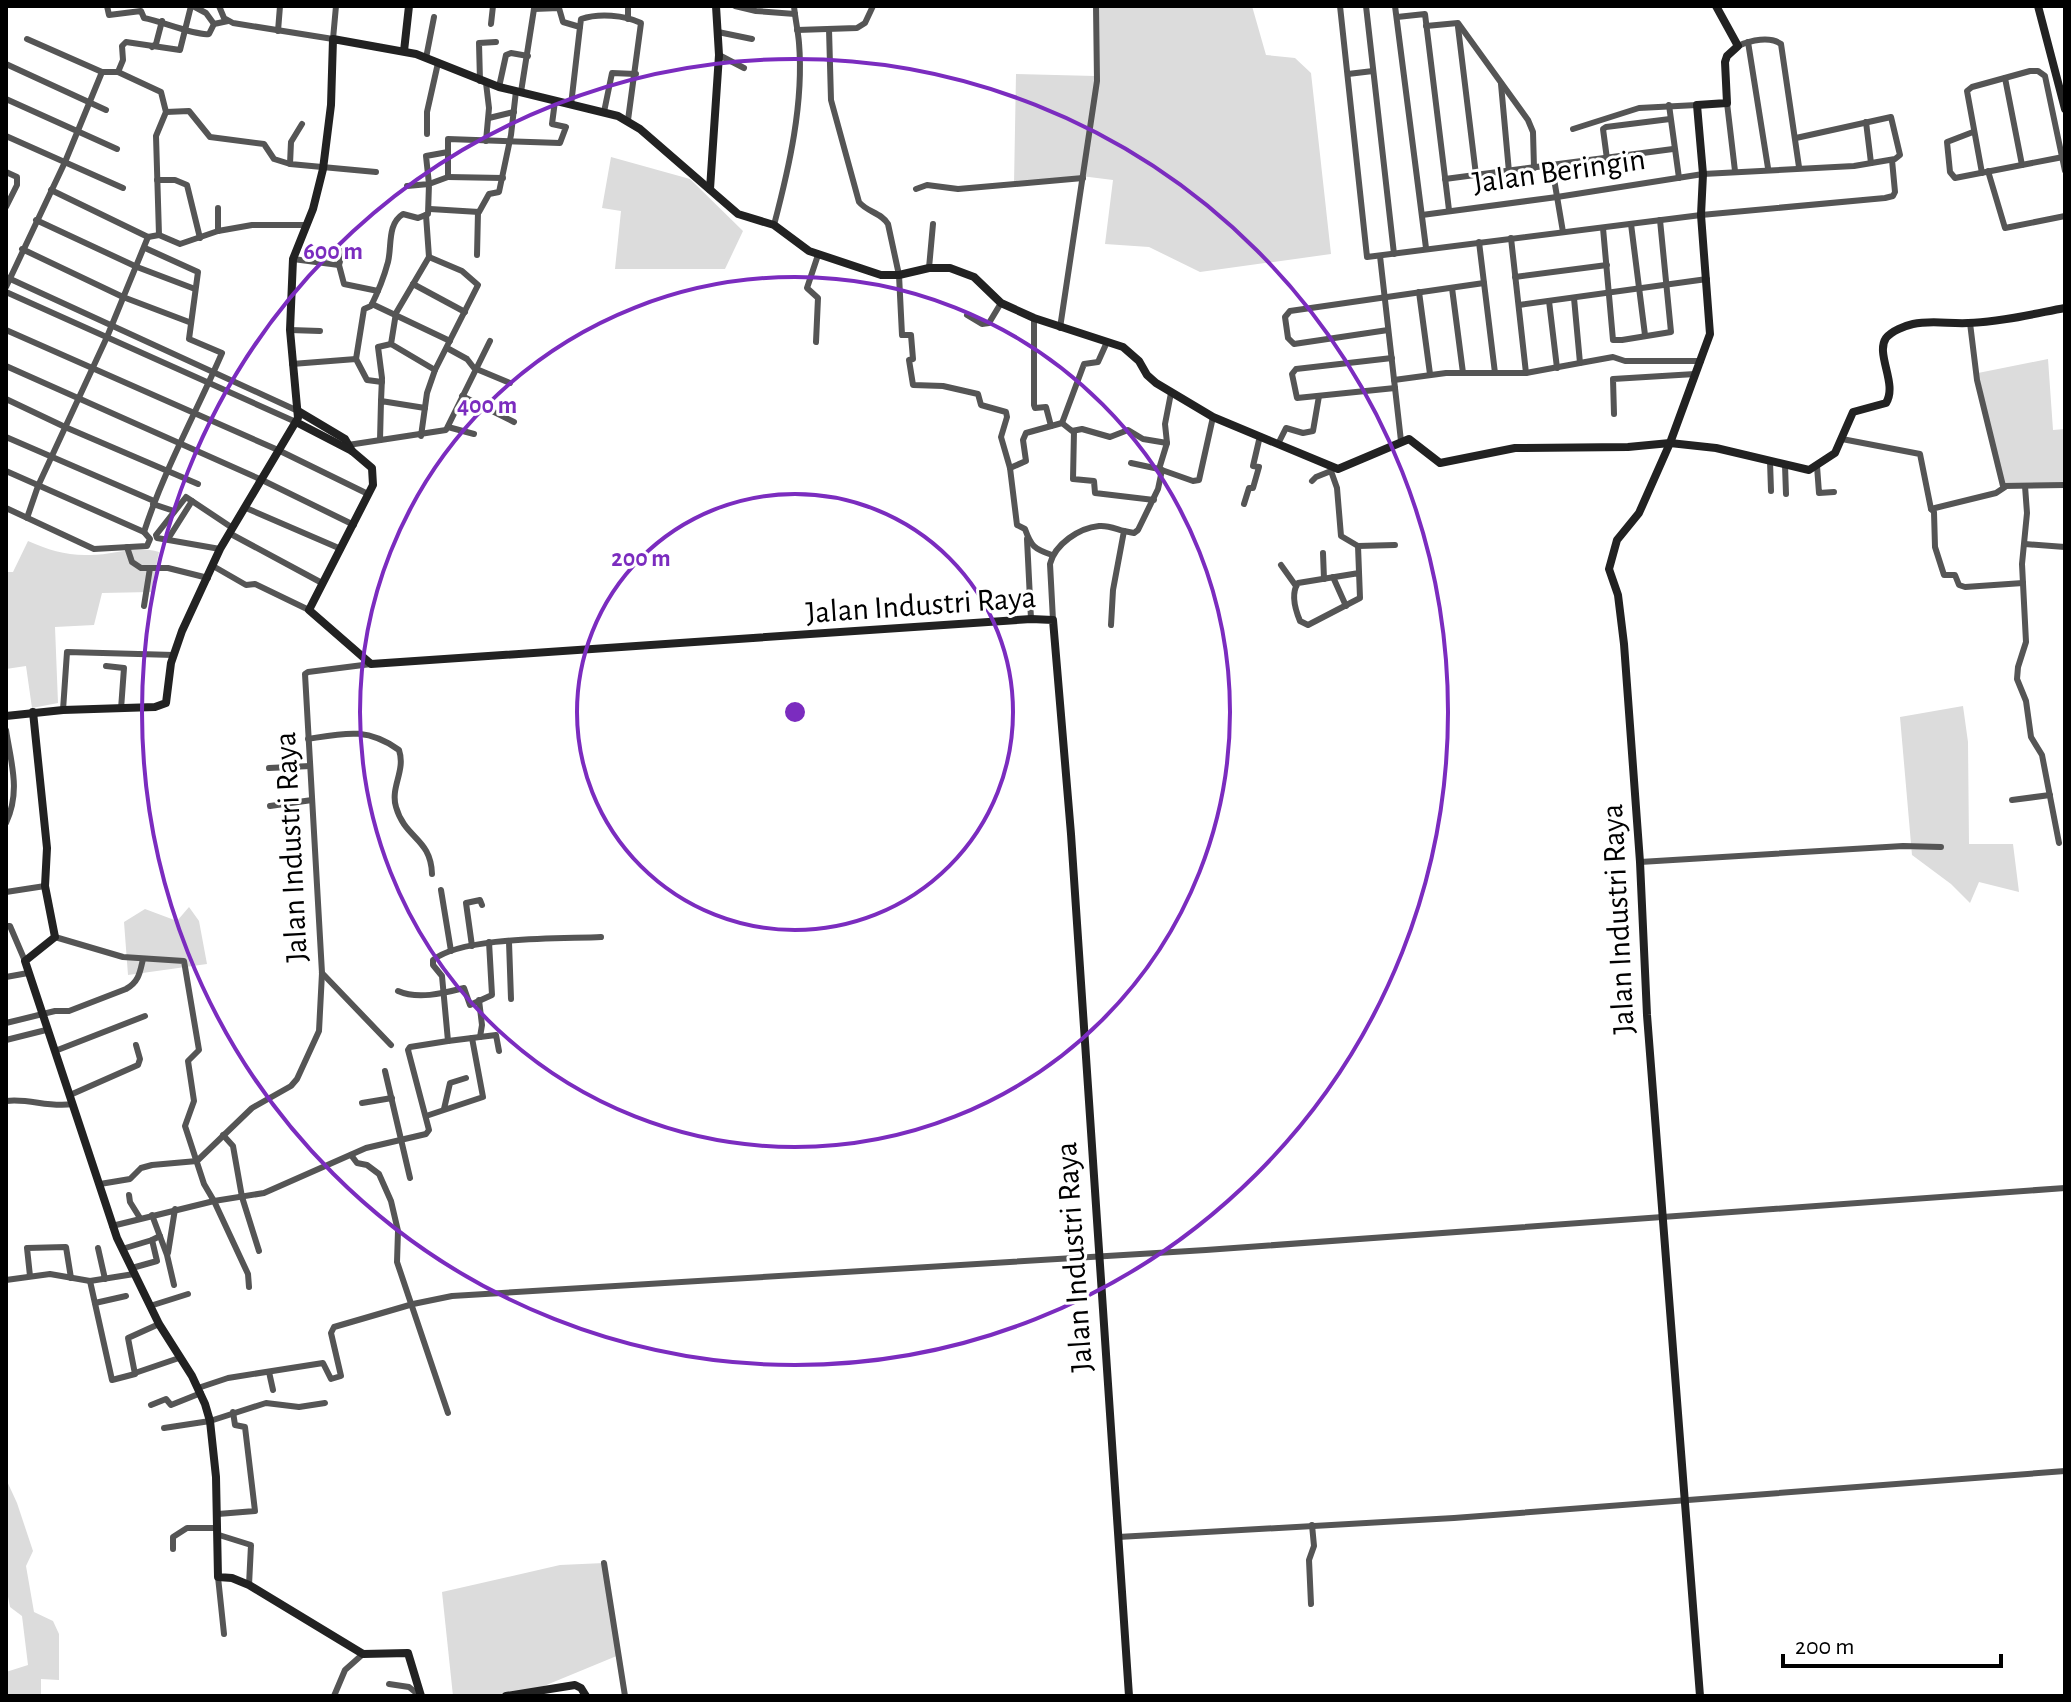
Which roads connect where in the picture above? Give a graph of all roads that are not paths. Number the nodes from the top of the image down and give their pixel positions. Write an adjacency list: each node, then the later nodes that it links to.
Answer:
1 (107, 6): 19 (street)
2 (192, 6): 27 (street); 31 (street)
3 (219, 6): 25 (street)
4 (280, 6): 34 (street)
5 (336, 6): 37 (street)
6 (409, 6): 43 (street)
7 (493, 6): 28 (street)
8 (628, 6): 23 (street)
9 (716, 6): 35 (street)
10 (735, 6): 20 (street)
11 (873, 6): 32 (street)
12 (1096, 6): 110 (street)
13 (1340, 6): 54 (street)
14 (1366, 6): 50 (street)
15 (1395, 6): 22 (street)
16 (1716, 6): 41 (street)
17 (2038, 6): 67 (street)
18 (534, 8): 30 (street); 45 (street)
19 (139, 9): 24 (street)
20 (794, 10): 33 (street)
21 (434, 17): 46 (street)
22 (1397, 17): 29 (street); 126 (street)
23 (628, 19): 30 (street); 53 (street)
24 (162, 21): 31 (street); 42 (street)
25 (228, 21): 27 (street); 34 (street)
26 (1458, 23): 29 (street); 57 (street); 107 (street)
27 (214, 24): 31 (street)
28 (491, 24)
29 (1426, 26): 112 (street)
30 (580, 27): 64 (street)
31 (184, 28): 42 (street)
32 (829, 29): 33 (street); 157 (street)
33 (797, 30): 134 (street)
34 (278, 31): 37 (street)
35 (718, 32): 38 (street); 44 (street)
36 (27, 39): 51 (street)
37 (333, 39): 43 (street); 99 (street)
38 (752, 39)
39 (496, 42): 56 (street)
40 (1748, 42): 41 (street); 82 (street); 98 (street)
41 (1738, 46): 63 (street)
42 (152, 47): 52 (street)
43 (404, 51): 46 (street)
44 (719, 55): 49 (street); 117 (street)
45 (528, 56): 58 (street); 59 (street)
46 (426, 58): 47 (street)
47 (438, 63): 56 (street); 80 (street)
48 (6, 64): 62 (street)
49 (744, 68)
50 (1373, 71): 54 (street); 147 (street)
51 (102, 72): 52 (street); 62 (street)
52 (118, 72): 69 (street)
53 (636, 74): 71 (street); 74 (street)
54 (1348, 74): 150 (street)
55 (2005, 78): 79 (street); 88 (street); 94 (street)
56 (483, 82): 58 (street); 72 (street)
57 (1501, 84): 97 (street); 104 (street)
58 (499, 87): 59 (street)
59 (518, 92): 61 (street); 70 (street)
60 (6, 99): 78 (street)
61 (555, 101): 64 (street); 84 (street)
62 (89, 102): 68 (street); 78 (street)
63 (1727, 103): 66 (street); 100 (street)
64 (571, 105): 71 (street)
65 (1669, 105): 66 (street); 73 (street); 77 (street)
66 (1697, 105): 106 (street, Jalan Industri Raya)
67 (2065, 109)
68 (106, 110)
69 (166, 112): 93 (street); 113 (street)
70 (514, 112): 72 (street); 84 (street)
71 (604, 112): 74 (street)
72 (489, 118): 83 (street)
73 (1670, 119): 86 (street); 89 (street)
74 (628, 120): 117 (street)
75 (1866, 122): 82 (street); 90 (street); 92 (street)
76 (302, 124): 93 (street)
77 (1573, 129)
78 (76, 132): 85 (street); 91 (street)
79 (1973, 132): 105 (street); 105 (street)
80 (427, 134)
81 (6, 136): 91 (street)
82 (1796, 138): 96 (street)
83 (486, 141): 84 (street); 87 (street)
84 (509, 142): 109 (street)
85 (117, 149)
86 (1673, 149): 89 (street); 111 (street)
87 (448, 152): 108 (street); 114 (street)
88 (2063, 157): 94 (street); 101 (street)
89 (1607, 159): 95 (street)
90 (1892, 160): 92 (street, Jalan Beringin); 127 (street)
91 (65, 162): 116 (street); 119 (street)
92 (1871, 163): 96 (street, Jalan Beringin)
93 (290, 164): 99 (street)
94 (2022, 165): 105 (street)
95 (1552, 167): 97 (street); 120 (street)
96 (1799, 167): 98 (street, Jalan Beringin)
97 (1534, 168): 104 (street)
98 (1768, 168): 100 (street, Jalan Beringin)
99 (323, 169): 103 (street); 133 (street)
100 (1735, 171): 106 (street, Jalan Beringin)
101 (2065, 171)
102 (6, 172): 121 (street)
103 (376, 172)
104 (1509, 172): 107 (street)
105 (1985, 172): 128 (street)
106 (1703, 174): 111 (street, Jalan Beringin); 127 (street, Jalan Industri Raya)
107 (1476, 175): 112 (street)
108 (448, 177): 109 (street); 114 (street)
109 (503, 178): 125 (street)
110 (1083, 178): 118 (street); 186 (street)
111 (1679, 178): 120 (street, Jalan Beringin)
112 (1445, 179): 123 (street)
113 (157, 180): 138 (street); 140 (street)
114 (429, 184): 115 (street); 124 (street)
115 (407, 186)
116 (123, 188)
117 (710, 189): 134 (street)
118 (916, 189)
119 (51, 190): 129 (street); 139 (street)
120 (1557, 197): 123 (street, Jalan Beringin); 137 (street)
121 (6, 207)
122 (218, 208): 136 (street)
123 (1449, 210): 126 (street, Jalan Beringin)
124 (428, 212): 125 (street); 151 (street); 168 (street)
125 (478, 212): 148 (street)
126 (1422, 215): 144 (street)
127 (1701, 215): 130 (street); 160 (street, Jalan Industri Raya)
128 (2065, 216)
129 (36, 220): 145 (street); 155 (street)
130 (1660, 220): 132 (street); 163 (street)
131 (933, 224): 156 (street)
132 (1631, 224): 135 (street); 167 (street)
133 (305, 225): 136 (street); 152 (street)
134 (774, 225): 149 (street)
135 (1603, 228): 137 (street); 154 (street)
136 (218, 231): 140 (street)
137 (1563, 232): 141 (street)
138 (159, 235): 139 (street); 140 (street)
139 (148, 237): 143 (street)
140 (200, 238)
141 (1511, 238): 142 (street); 158 (street)
142 (1479, 242): 144 (street); 161 (street)
143 (145, 248): 155 (street); 166 (street)
144 (1426, 248): 147 (street)
145 (22, 249): 159 (street); 171 (street)
146 (343, 251): 153 (street)
147 (1394, 254): 150 (street)
148 (477, 255)
149 (818, 255): 157 (street); 195 (street)
150 (1380, 256): 172 (street)
151 (429, 257): 162 (street); 179 (street)
152 (293, 259): 153 (street); 188 (street)
153 (339, 265): 168 (street)
154 (1607, 265): 158 (street); 170 (street)
155 (137, 267): 166 (street); 171 (street)
156 (929, 268): 157 (street); 175 (street)
157 (899, 275): 256 (street)
158 (1515, 277): 177 (street)
159 (8, 278): 165 (street); 185 (street)
160 (1707, 279): 163 (street); 202 (street, Jalan Industri Raya)
161 (1484, 283): 164 (street); 212 (street)
162 (413, 284): 179 (street); 180 (street)
163 (1665, 284): 167 (street); 191 (street)
164 (1452, 288): 169 (street); 211 (street)
165 (6, 289): 192 (street)
166 (195, 289): 183 (street)
167 (1639, 289): 170 (street); 191 (street)
168 (378, 291): 176 (street)
169 (1419, 292): 172 (street); 214 (street)
170 (1610, 293): 173 (street); 193 (street)
171 (123, 297): 183 (street); 185 (street)
172 (1384, 297): 189 (street); 189 (street)
173 (1574, 298): 174 (street); 203 (street)
174 (1549, 301): 177 (street); 207 (street)
175 (1001, 303): 181 (street); 182 (street)
176 (372, 304): 180 (street); 201 (street)
177 (1519, 305): 213 (street)
178 (2065, 308): 184 (street)
179 (465, 312): 198 (street)
180 (396, 313): 197 (street); 198 (street)
181 (967, 315)
182 (1034, 318): 186 (street); 234 (street)
183 (189, 322): 209 (street)
184 (1970, 323): 242 (street); 267 (street)
185 (113, 324): 192 (street); 209 (street)
186 (1060, 328): 196 (street)
187 (6, 330): 206 (street)
188 (290, 330): 190 (street); 204 (street)
189 (1388, 330): 200 (street)
190 (320, 331)
191 (1645, 335): 193 (street)
192 (107, 337): 206 (street); 218 (street)
193 (1613, 340): 199 (street)
194 (490, 341): 208 (street)
195 (816, 342)
196 (1107, 342): 220 (street); 233 (street)
197 (391, 344): 210 (street); 216 (street)
198 (448, 344): 208 (street); 210 (street)
199 (1613, 357): 202 (street); 203 (street)
200 (1392, 358): 219 (street); 222 (street)
201 (356, 359): 204 (street); 216 (street)
202 (1701, 361): 215 (street, Jalan Industri Raya)
203 (1580, 363): 207 (street)
204 (292, 364): 227 (street)
205 (6, 366): 223 (street)
206 (93, 368): 223 (street); 228 (street)
207 (1557, 368): 213 (street)
208 (476, 369): 217 (street); 221 (street)
209 (213, 370): 218 (street); 227 (street)
210 (435, 370): 226 (street)
211 (1463, 373): 212 (street); 214 (street)
212 (1495, 373): 213 (street)
213 (1526, 373)
214 (1430, 374): 219 (street)
215 (1695, 374): 229 (street); 246 (street, Jalan Industri Raya)
216 (382, 382): 225 (street)
217 (510, 383)
218 (207, 384): 228 (street); 231 (street)
219 (1395, 384): 222 (street); 244 (street)
220 (1171, 393): 230 (street); 245 (street)
221 (462, 396): 232 (street); 236 (street)
222 (1319, 396): 248 (street)
223 (78, 398): 235 (street); 247 (street)
224 (6, 399): 235 (street)
225 (381, 401): 226 (street); 243 (street)
226 (425, 408): 239 (street)
227 (298, 411): 231 (street); 249 (street)
228 (193, 412): 247 (street); 250 (street)
229 (1614, 414)
230 (1213, 417): 240 (street); 257 (street)
231 (296, 422): 249 (street); 250 (street)
232 (514, 422)
233 (1062, 423): 234 (street); 237 (street)
234 (1051, 426): 256 (street)
235 (65, 427): 251 (street); 260 (street)
236 (448, 427): 238 (street); 239 (street)
237 (1074, 431): 245 (street); 272 (street)
238 (474, 434)
239 (421, 436): 243 (street)
240 (1260, 436): 248 (street); 275 (street)
241 (6, 437): 251 (street)
242 (1842, 439): 255 (street); 278 (street)
243 (380, 440): 249 (street)
244 (1401, 441): 246 (street); 258 (street)
245 (1167, 443): 257 (street)
246 (1670, 443): 252 (street); 330 (street, Jalan Industri Raya)
247 (179, 444): 260 (street); 261 (street)
248 (1278, 444): 258 (street)
249 (347, 447): 270 (street)
250 (278, 450): 261 (street); 270 (street)
251 (52, 457): 265 (street); 274 (street)
252 (1770, 461): 254 (street); 268 (street)
253 (1131, 463): 257 (street)
254 (1785, 465): 255 (street); 271 (street)
255 (1817, 466): 269 (street)
256 (1010, 468): 286 (street)
257 (1160, 470): 272 (street)
258 (1334, 470): 262 (street); 289 (street)
259 (6, 471): 265 (street)
260 (166, 473): 263 (street); 274 (street)
261 (262, 480): 277 (street); 281 (street)
262 (1312, 481)
263 (198, 484)
264 (2065, 485): 266 (street)
265 (38, 486): 280 (street); 284 (street)
266 (2025, 486): 267 (street); 287 (street)
267 (2005, 487): 278 (street)
268 (1771, 491)
269 (1834, 492)
270 (368, 494): 281 (street)
271 (1786, 494)
272 (1154, 500): 283 (street)
273 (192, 501): 279 (street); 282 (street); 285 (street)
274 (154, 502): 279 (street); 284 (street)
275 (1244, 504)
276 (6, 508): 280 (street)
277 (246, 508): 282 (street); 293 (street)
278 (1931, 509): 304 (street)
279 (174, 511): 285 (street)
280 (27, 518): 290 (street)
281 (354, 525): 293 (street)
282 (230, 530): 292 (street); 303 (street)
283 (1124, 531): 295 (street); 311 (street)
284 (144, 532): 290 (street)
285 (168, 539): 292 (street)
286 (1027, 539): 295 (street); 309 (street)
287 (2025, 544): 291 (street); 304 (street)
288 (1395, 545): 289 (street)
289 (1358, 546): 299 (street)
290 (127, 547): 298 (street)
291 (2065, 547)
292 (220, 549): 297 (street)
293 (341, 549): 303 (street)
294 (1323, 553): 302 (street)
295 (1052, 555): 310 (street)
296 (1281, 565): 305 (street)
297 (213, 566): 301 (street); 308 (street)
298 (150, 568): 301 (street); 306 (street)
299 (1359, 573): 300 (street); 307 (street)
300 (1333, 577): 302 (street); 307 (street)
301 (208, 578): 312 (street)
302 (1324, 579): 305 (street)
303 (322, 583): 308 (street)
304 (2023, 583): 323 (street)
305 (1296, 586): 307 (street)
306 (144, 606)
307 (1346, 606)
308 (309, 610): 313 (street)
309 (1031, 619): 310 (street, Jalan Industri Raya); 313 (street, Jalan Industri Raya)
310 (1053, 620): 394 (street, Jalan Industri Raya)
311 (1111, 625)
312 (174, 655): 315 (street); 316 (street)
313 (371, 664): 320 (street, Jalan Industri Raya)
314 (106, 666): 315 (street)
315 (121, 709): 316 (street)
316 (63, 710): 317 (street)
317 (33, 712): 318 (street); 332 (street)
318 (6, 716)
319 (6, 730): 327 (street)
320 (308, 739): 321 (street, Jalan Industri Raya); 331 (street)
321 (310, 766): 322 (street); 324 (street, Jalan Industri Raya)
322 (269, 768)
323 (2050, 795): 325 (street); 328 (street)
324 (312, 800): 326 (street); 348 (street, Jalan Industri Raya)
325 (2012, 800)
326 (270, 806)
327 (6, 823)
328 (2059, 843)
329 (1941, 847): 330 (street)
330 (1640, 862): 385 (street, Jalan Industri Raya)
331 (432, 874)
332 (45, 886): 334 (street); 339 (street)
333 (441, 890): 344 (street)
334 (6, 892)
335 (464, 893): 336 (street)
336 (466, 903): 337 (street); 343 (street)
337 (482, 905)
338 (6, 926): 346 (street)
339 (55, 937): 345 (street); 346 (street)
340 (601, 937): 342 (street)
341 (489, 942): 342 (street); 343 (street); 353 (street)
342 (509, 942): 352 (street)
343 (472, 946): 344 (street)
344 (451, 951): 351 (street)
345 (143, 959): 354 (street); 376 (street)
346 (25, 961): 347 (street)
347 (28, 973): 349 (street); 354 (street)
348 (322, 973): 362 (street); 373 (street, Jalan Industri Raya)
349 (6, 977)
350 (398, 991): 351 (street)
351 (444, 993): 353 (street); 360 (street)
352 (511, 999)
353 (479, 1000): 358 (street)
354 (41, 1016): 356 (street); 357 (street)
355 (145, 1016): 363 (street)
356 (6, 1023)
357 (46, 1030): 359 (street); 363 (street)
358 (476, 1038): 360 (street); 364 (street); 371 (street)
359 (6, 1040)
360 (448, 1041): 372 (street)
361 (136, 1045): 368 (street)
362 (391, 1045)
363 (55, 1051): 368 (street)
364 (499, 1051)
365 (385, 1071): 367 (street)
366 (466, 1078): 371 (street)
367 (392, 1098): 370 (street); 374 (street)
368 (71, 1100): 369 (street); 378 (street)
369 (6, 1101)
370 (362, 1103)
371 (444, 1109): 372 (street)
372 (426, 1116): 374 (street)
373 (223, 1135): 376 (street, Jalan Industri Raya); 381 (street)
374 (402, 1140): 375 (street); 377 (street)
375 (351, 1155): 381 (street); 406 (street)
376 (197, 1161): 378 (street); 382 (street)
377 (410, 1178)
378 (100, 1184): 387 (street)
379 (2065, 1188): 385 (street)
380 (129, 1195): 386 (street)
381 (242, 1197): 382 (street); 392 (street)
382 (214, 1201): 383 (street); 402 (street)
383 (175, 1209): 384 (street); 393 (street)
384 (152, 1215): 386 (street); 388 (street)
385 (1664, 1217): 394 (street); 421 (street, Jalan Industri Raya)
386 (140, 1218): 387 (street)
387 (112, 1226): 391 (street)
388 (160, 1236): 389 (street); 393 (street)
389 (152, 1240): 391 (street); 395 (street)
390 (98, 1248): 398 (street)
391 (122, 1249): 395 (street)
392 (259, 1251)
393 (167, 1255): 401 (street)
394 (1098, 1256): 406 (street); 425 (street, Jalan Industri Raya)
395 (133, 1271): 398 (street); 407 (street)
396 (30, 1276): 397 (street); 397 (street); 399 (street)
397 (71, 1278): 400 (street)
398 (105, 1279): 400 (street)
399 (6, 1280)
400 (90, 1281): 405 (street)
401 (174, 1285)
402 (249, 1287)
403 (188, 1294): 407 (street)
404 (126, 1296): 405 (street)
405 (95, 1303): 411 (street)
406 (413, 1304): 410 (street); 417 (street)
407 (150, 1306): 408 (street)
408 (159, 1324): 409 (street); 411 (street)
409 (179, 1358): 411 (street); 413 (street)
410 (269, 1372): 412 (street); 413 (street)
411 (135, 1373)
412 (273, 1390)
413 (200, 1391): 415 (street); 418 (street)
414 (325, 1403): 416 (street)
415 (151, 1405)
416 (233, 1412): 418 (street); 422 (street)
417 (448, 1413)
418 (210, 1421): 419 (street); 422 (street)
419 (164, 1428)
420 (2065, 1471): 421 (street)
421 (1686, 1501): 423 (street); 441 (street, Jalan Industri Raya)
422 (218, 1514): 424 (street)
423 (1312, 1525): 425 (street); 430 (street)
424 (218, 1531): 426 (street); 428 (street); 429 (street)
425 (1118, 1537): 440 (street, Jalan Industri Raya)
426 (173, 1549)
427 (604, 1563): 439 (street)
428 (218, 1577): 429 (street); 431 (street)
429 (249, 1585): 432 (street)
430 (1311, 1604)
431 (224, 1634)
432 (363, 1654): 435 (street); 436 (street)
433 (389, 1684): 436 (street)
434 (549, 1692): 437 (street); 438 (street)
435 (334, 1696)
436 (420, 1696)
437 (506, 1696)
438 (586, 1696)
439 (625, 1696)
440 (1129, 1696)
441 (1700, 1696)

